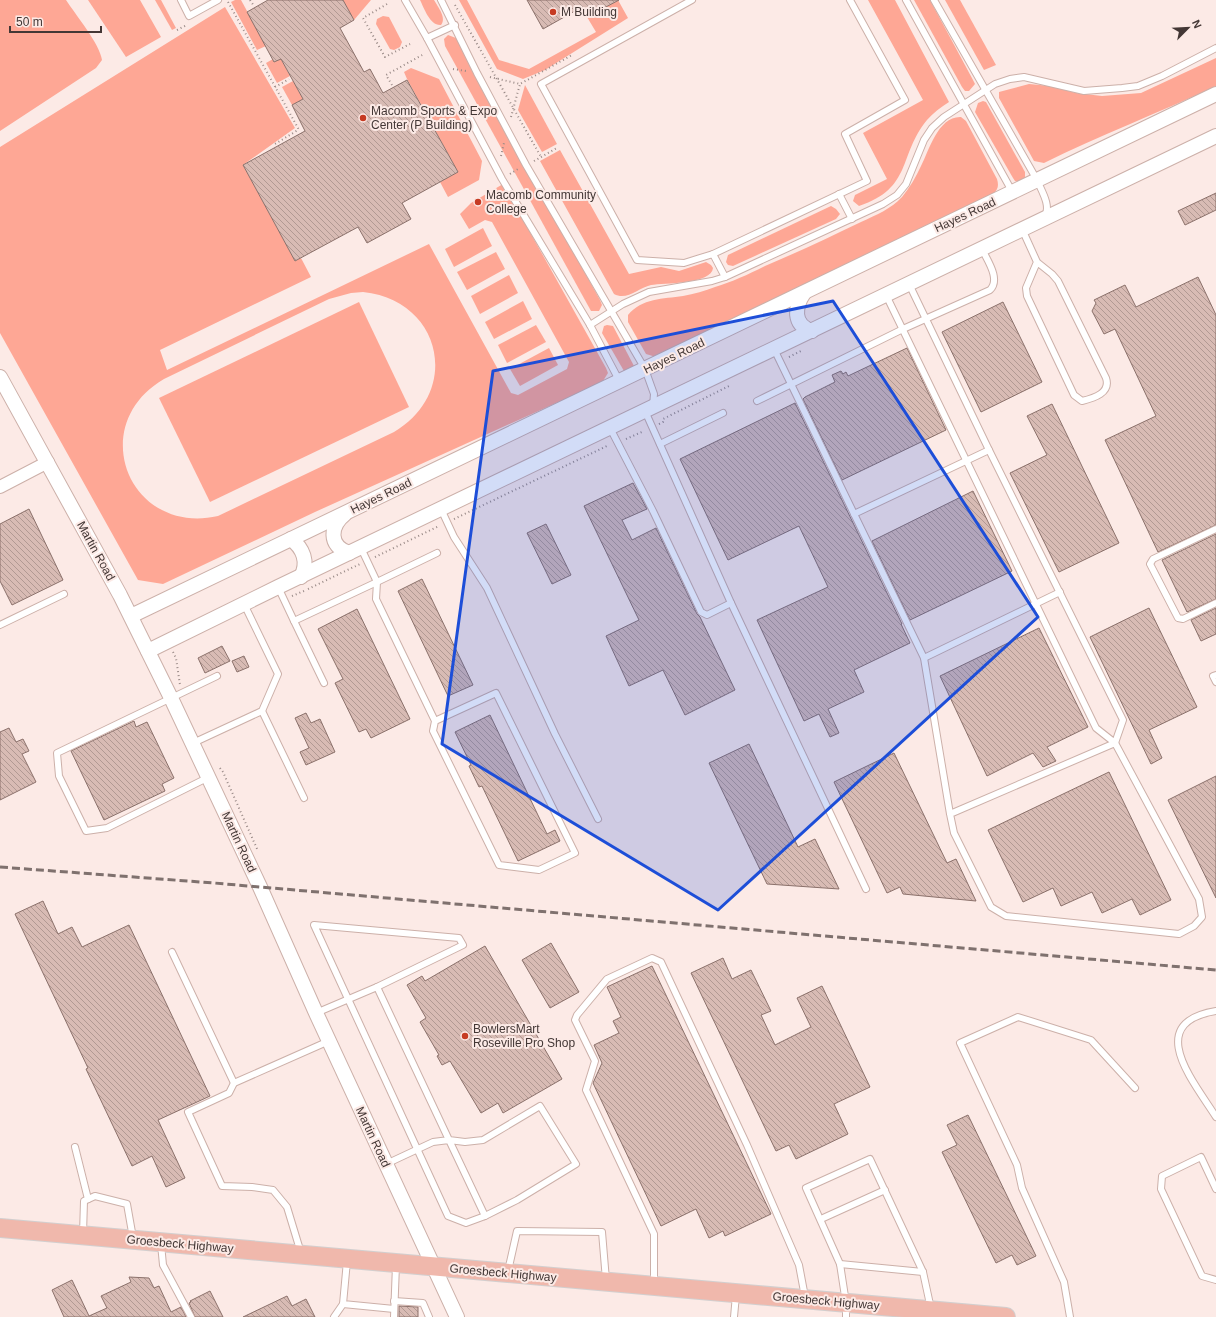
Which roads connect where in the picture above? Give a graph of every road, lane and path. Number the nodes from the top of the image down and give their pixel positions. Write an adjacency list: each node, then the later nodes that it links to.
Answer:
1 (181, 0): 2 (lane)
2 (218, 0)
3 (250, 0): 13 (path)
4 (405, 0): 15 (lane)
5 (441, 0): 14 (lane)
6 (452, 0): 27 (path)
7 (692, 0): 35 (lane)
8 (850, 0): 30 (lane)
9 (906, 0): 24 (lane)
10 (934, 0): 22 (lane)
11 (228, 2): 21 (path)
12 (388, 4): 16 (path)
13 (254, 6)
14 (455, 25): 15 (lane); 41 (lane)
15 (427, 38): 43 (lane)
16 (410, 44)
17 (1216, 48): 22 (lane)
18 (424, 54): 20 (path)
19 (289, 79): 21 (path)
20 (392, 85)
21 (275, 87): 26 (path)
22 (985, 89): 24 (lane); 28 (lane)
23 (1216, 94): 28 (street, Hayes Road)
24 (964, 103): 29 (lane); 32 (lane)
25 (1216, 136): 31 (street)
26 (276, 146)
27 (541, 157)
28 (1037, 180): 29 (street, Hayes Road); 31 (lane)
29 (1013, 193): 39 (street, Hayes Road)
30 (839, 194): 32 (lane); 35 (lane)
31 (1044, 219): 33 (street)
32 (852, 220): 37 (lane)
33 (1022, 229): 34 (street); 36 (lane)
34 (982, 249): 38 (street); 42 (lane)
35 (713, 254): 37 (lane)
36 (1037, 262): 36 (lane)
37 (725, 277): 41 (lane)
38 (909, 284): 40 (street); 42 (lane)
39 (804, 292): 45 (street); 47 (street, Hayes Road)
40 (886, 295): 44 (lane); 45 (street)
41 (612, 312): 43 (lane); 47 (lane)
42 (926, 318): 44 (lane); 56 (lane)
43 (590, 326): 49 (lane)
44 (903, 330): 50 (lane); 57 (lane)
45 (812, 331): 46 (street)
46 (774, 349): 50 (lane); 52 (street)
47 (645, 369): 49 (street, Hayes Road); 52 (lane)
48 (0, 377): 58 (street, Martin Road)
49 (620, 382): 61 (street, Hayes Road)
50 (791, 384): 51 (lane); 62 (lane)
51 (757, 401)
52 (649, 410): 54 (street); 55 (lane)
53 (723, 413): 55 (lane)
54 (610, 428): 60 (street); 72 (lane)
55 (660, 444): 72 (lane)
56 (989, 450): 57 (lane); 70 (lane)
57 (966, 461): 62 (lane); 75 (lane)
58 (48, 462): 59 (street); 76 (street, Martin Road)
59 (0, 487)
60 (441, 509): 65 (street); 95 (lane)
61 (351, 511): 64 (street, Hayes Road); 65 (street)
62 (854, 514): 81 (lane)
63 (1216, 529): 73 (lane)
64 (291, 539): 67 (street); 76 (street, Hayes Road)
65 (355, 550): 67 (street); 68 (lane)
66 (437, 553): 68 (lane)
67 (301, 576): 69 (street)
68 (377, 582): 77 (lane); 88 (lane)
69 (278, 587): 74 (street); 77 (lane)
70 (1060, 592): 75 (lane); 90 (lane)
71 (64, 594): 78 (lane)
72 (731, 603): 97 (lane)
73 (1216, 603)
74 (244, 604): 79 (street); 87 (lane)
75 (1035, 605): 81 (lane); 90 (lane)
76 (131, 616): 80 (street, Martin Road)
77 (294, 621): 85 (lane)
78 (0, 625)
79 (169, 642): 80 (street); 86 (path)
80 (148, 651): 86 (street, Martin Road)
81 (924, 658): 94 (lane)
82 (1216, 675): 84 (lane)
83 (217, 676): 86 (lane)
84 (1216, 682)
85 (324, 683)
86 (178, 695): 89 (street, Martin Road); 92 (lane)
87 (262, 711): 89 (lane); 93 (lane)
88 (435, 721): 88 (lane)
89 (193, 743): 92 (street, Martin Road)
90 (1115, 743): 94 (lane); 94 (lane)
91 (219, 768): 96 (path)
92 (209, 777): 102 (street, Martin Road)
93 (304, 798)
94 (950, 814)
95 (598, 819)
96 (259, 855)
97 (866, 890)
98 (172, 952): 104 (lane)
99 (377, 987): 100 (lane); 100 (lane); 107 (lane)
100 (348, 999): 102 (lane); 109 (lane)
101 (1216, 1012): 106 (lane)
102 (316, 1013): 103 (street, Martin Road)
103 (329, 1040): 104 (lane); 110 (street, Martin Road)
104 (234, 1083): 120 (lane)
105 (1135, 1088): 144 (lane)
106 (1216, 1117)
107 (449, 1140): 109 (lane); 114 (lane); 114 (lane)
108 (75, 1147): 113 (lane)
109 (416, 1150): 110 (lane); 114 (lane)
110 (386, 1164): 124 (street, Martin Road)
111 (1216, 1189): 127 (lane)
112 (885, 1190): 115 (lane); 115 (lane); 126 (lane)
113 (88, 1199): 117 (lane); 118 (lane)
114 (484, 1216)
115 (820, 1219): 123 (lane)
116 (0, 1228): 117 (main road, Groesbeck Highway)
117 (83, 1236): 118 (main road, Groesbeck Highway)
118 (134, 1240): 119 (main road, Groesbeck Highway)
119 (161, 1242): 120 (main road, Groesbeck Highway); 137 (lane)
120 (301, 1255): 121 (main road, Groesbeck Highway)
121 (347, 1259): 122 (main road, Groesbeck Highway); 133 (lane)
122 (396, 1263): 124 (main road, Groesbeck Highway); 132 (lane)
123 (840, 1264): 126 (lane); 135 (lane)
124 (434, 1267): 125 (main road, Groesbeck Highway); 141 (street, Martin Road)
125 (507, 1272): 128 (main road, Groesbeck Highway); 128 (lane)
126 (923, 1272): 136 (lane)
127 (1216, 1280)
128 (606, 1282): 129 (main road, Groesbeck Highway)
129 (654, 1286): 130 (main road, Groesbeck Highway); 131 (lane)
130 (736, 1293): 131 (main road, Groesbeck Highway); 142 (lane)
131 (806, 1299): 135 (main road, Groesbeck Highway)
132 (394, 1301): 134 (lane); 140 (lane)
133 (343, 1304): 134 (lane); 138 (lane)
134 (394, 1309): 139 (lane)
135 (846, 1310): 136 (main road, Groesbeck Highway)
136 (931, 1310): 143 (main road, Groesbeck Highway)
137 (191, 1317)
138 (334, 1317)
139 (394, 1317)
140 (428, 1317)
141 (456, 1317)
142 (734, 1317)
143 (1006, 1317)
144 (1070, 1317)

